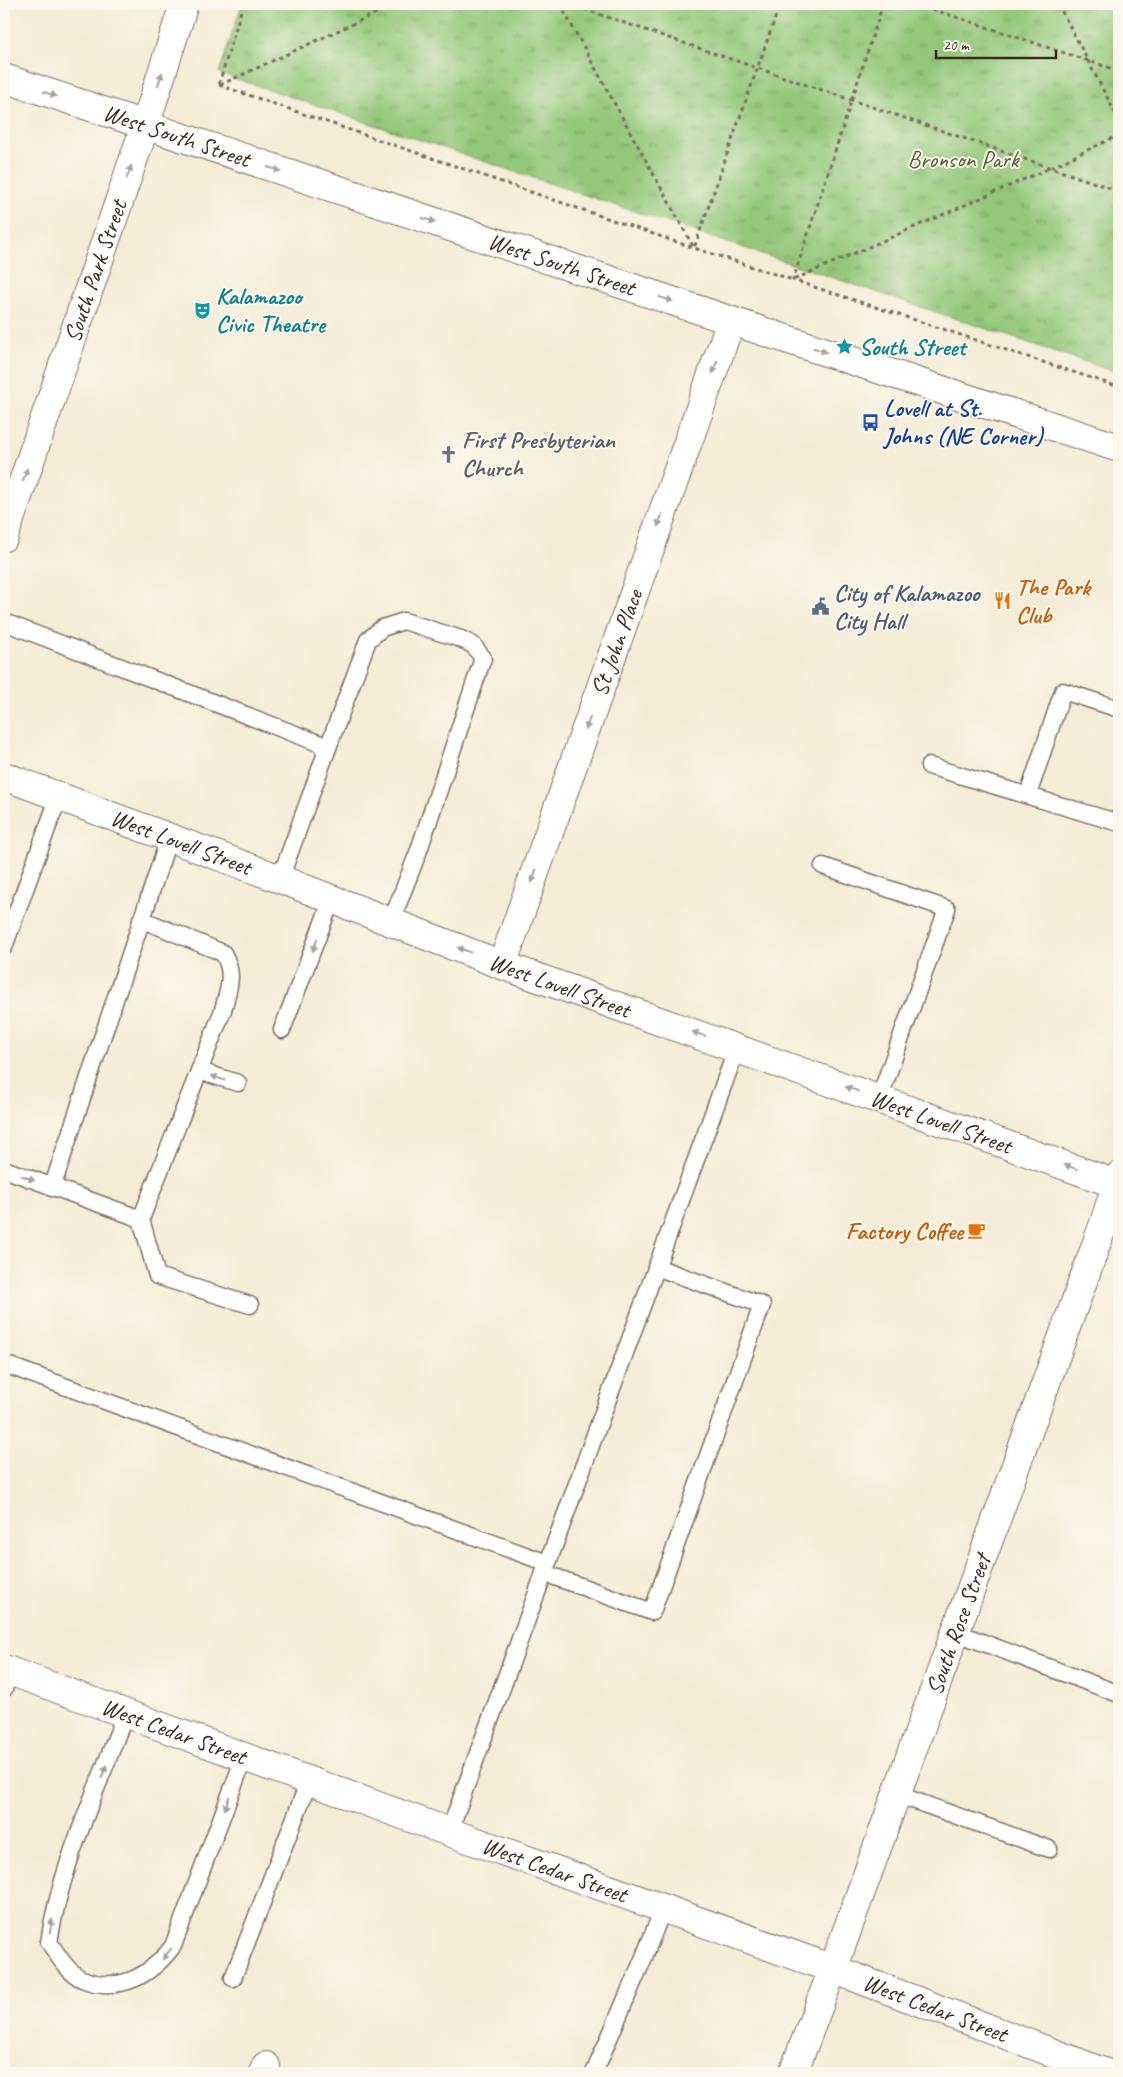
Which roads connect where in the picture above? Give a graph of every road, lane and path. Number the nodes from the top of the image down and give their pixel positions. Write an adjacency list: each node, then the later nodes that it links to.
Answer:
1 (184, 4): 17 (street, South Park Street, one-way to 1)
2 (243, 4): 14 (path)
3 (396, 4): 14 (path)
4 (560, 4): 21 (path)
5 (569, 4): 11 (path)
6 (780, 4): 11 (path)
7 (883, 4): 15 (path)
8 (917, 4): 10 (path)
9 (1058, 4): 10 (path)
10 (1088, 60): 12 (path); 16 (path)
11 (757, 68): 15 (path); 21 (path)
12 (1119, 71)
13 (4, 78): 17 (street, West South Street, one-way to 17)
14 (219, 85): 21 (path)
15 (852, 100): 19 (path); 22 (path)
16 (1119, 120)
17 (145, 126): 23 (street, West South Street, one-way to 23); 26 (street, South Park Street, one-way to 17)
18 (1119, 135): 19 (path)
19 (1050, 168): 20 (path); 22 (path)
20 (1119, 192)
21 (694, 248): 22 (path)
22 (793, 280): 24 (path)
23 (731, 321): 25 (street, West South Street, one-way to 25); 42 (street, St John Place, one-way to 42)
24 (1119, 387)
25 (1119, 448)
26 (4, 537)
27 (4, 622): 29 (lane)
28 (1119, 709): 32 (lane)
29 (326, 753): 37 (lane); 40 (lane)
30 (929, 766): 32 (lane)
31 (4, 776): 33 (street, West Lovell Street)
32 (1028, 795): 34 (lane)
33 (59, 796): 35 (street, West Lovell Street); 41 (lane)
34 (1119, 823)
35 (169, 838): 37 (street, West Lovell Street); 39 (lane)
36 (823, 866): 47 (lane)
37 (280, 879): 38 (street, West Lovell Street)
38 (332, 899): 40 (street, West Lovell Street); 43 (lane, one-way to 43)
39 (141, 919): 45 (lane); 50 (lane)
40 (391, 922): 42 (street, West Lovell Street, one-way to 40)
41 (4, 947)
42 (502, 965): 44 (street, West Lovell Street, one-way to 42)
43 (282, 1030)
44 (737, 1048): 47 (street, West Lovell Street, one-way to 44); 52 (lane)
45 (199, 1071): 46 (lane, one-way to 45); 51 (lane)
46 (238, 1083)
47 (879, 1099): 49 (street, West Lovell Street, one-way to 47)
48 (4, 1169): 50 (lane, one-way to 50)
49 (1118, 1182): 56 (street, South Rose Street)
50 (52, 1188): 51 (lane)
51 (141, 1218): 53 (lane)
52 (656, 1267): 55 (lane); 55 (lane)
53 (250, 1305)
54 (4, 1364): 55 (lane)
55 (545, 1568): 63 (lane)
56 (955, 1632): 58 (lane); 62 (street, South Rose Street)
57 (6, 1677): 59 (street, West Cedar Street)
58 (1119, 1694)
59 (125, 1714): 60 (street, West Cedar Street); 60 (lane, one-way to 59)
60 (244, 1758): 61 (street, West Cedar Street)
61 (309, 1781): 63 (street, West Cedar Street); 67 (lane)
62 (896, 1794): 64 (lane); 66 (street, South Rose Street)
63 (449, 1832): 65 (street, West Cedar Street)
64 (1049, 1849)
65 (663, 1909): 66 (street, West Cedar Street); 68 (lane)
66 (833, 1969): 69 (street, South Rose Street); 70 (street, West Cedar Street)
67 (234, 1978)
68 (594, 2073)
69 (793, 2073)
70 (1106, 2073)

